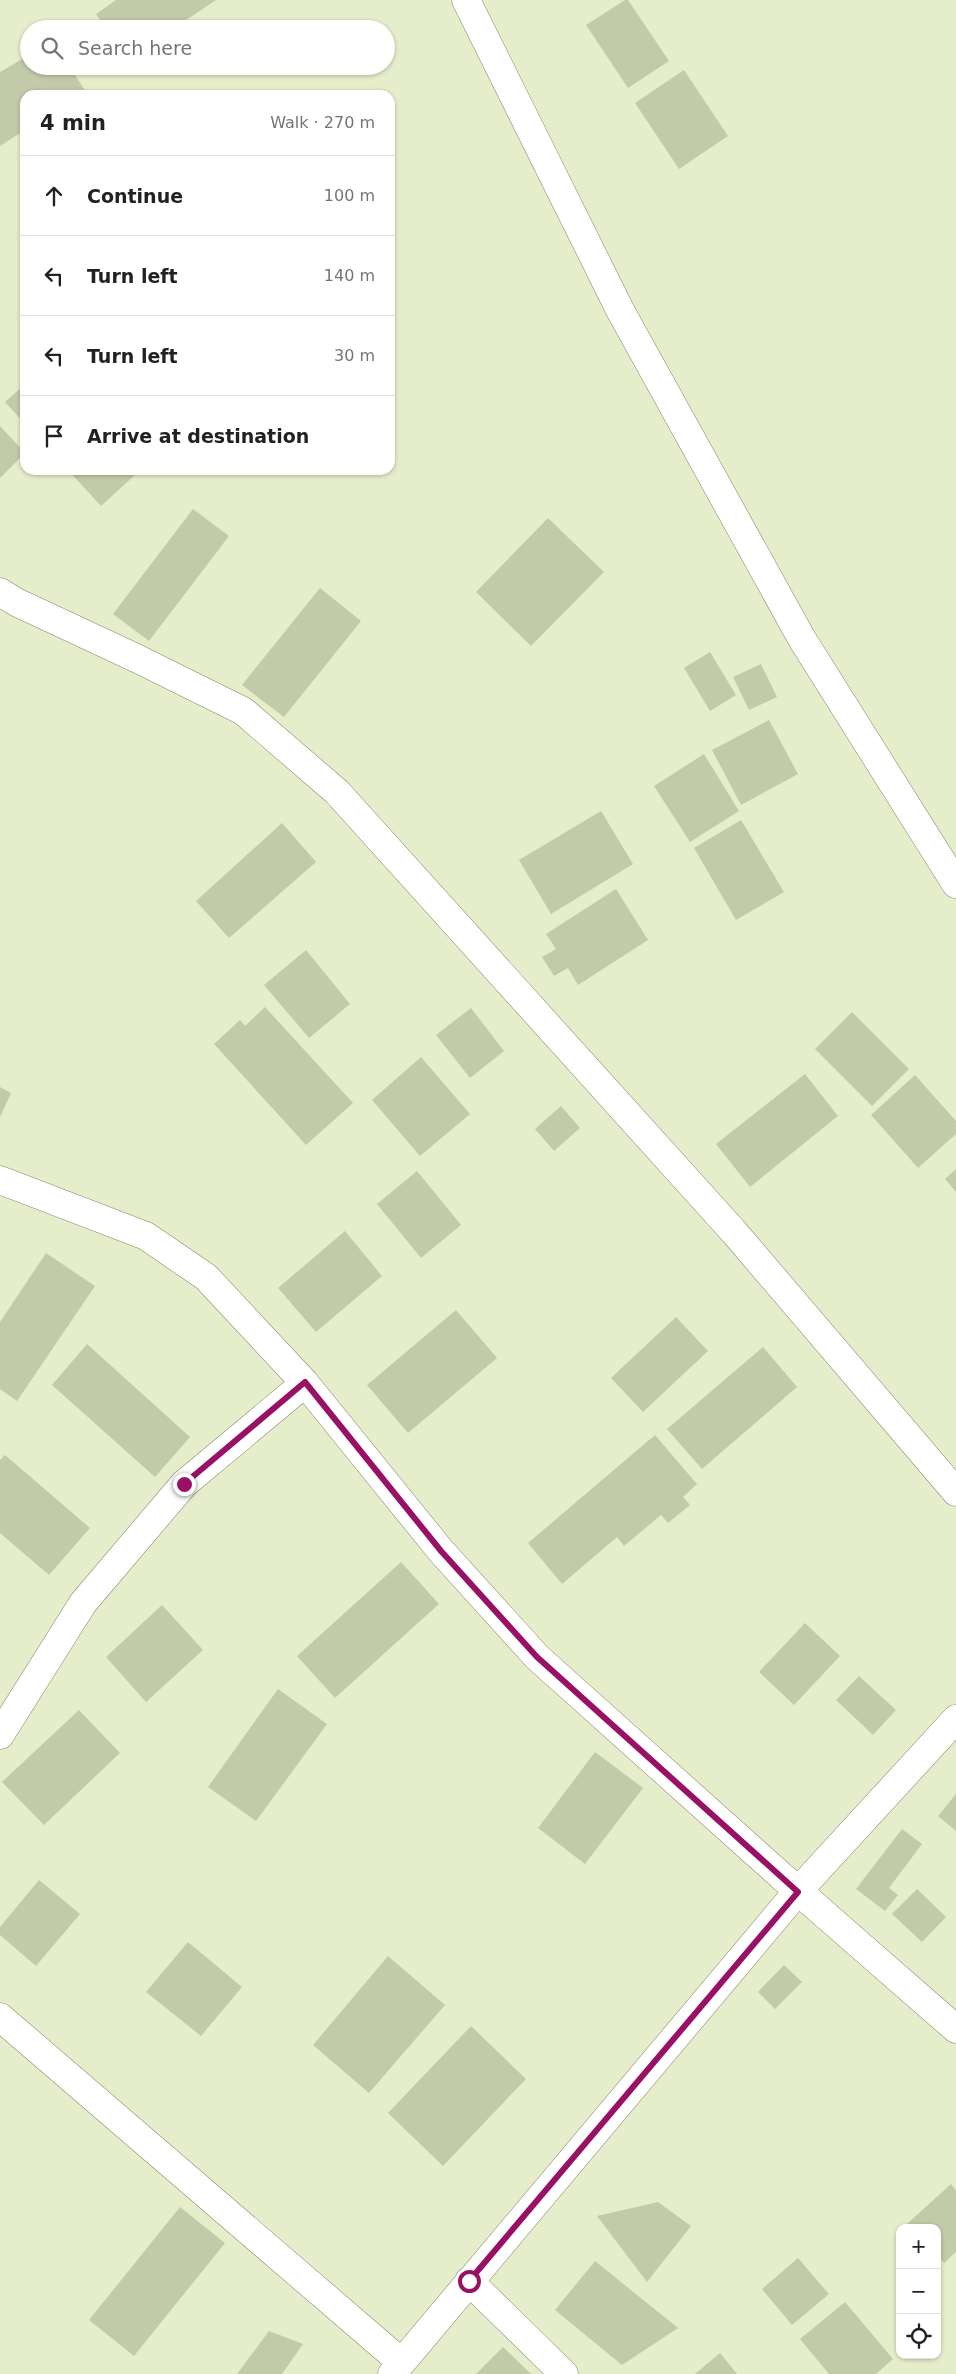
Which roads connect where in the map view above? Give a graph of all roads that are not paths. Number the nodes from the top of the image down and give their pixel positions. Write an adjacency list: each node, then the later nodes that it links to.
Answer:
1 (466, 0): 3 (street)
2 (0, 592): 6 (street)
3 (956, 884)
4 (0, 1180): 5 (street)
5 (305, 1382): 8 (street); 9 (street)
6 (956, 1492)
7 (956, 1719): 9 (street)
8 (0, 1735)
9 (798, 1892): 11 (street); 12 (street)
10 (0, 2017): 13 (street)
11 (956, 2029)
12 (469, 2281): 13 (street); 14 (street)
13 (396, 2368)
14 (564, 2374)

